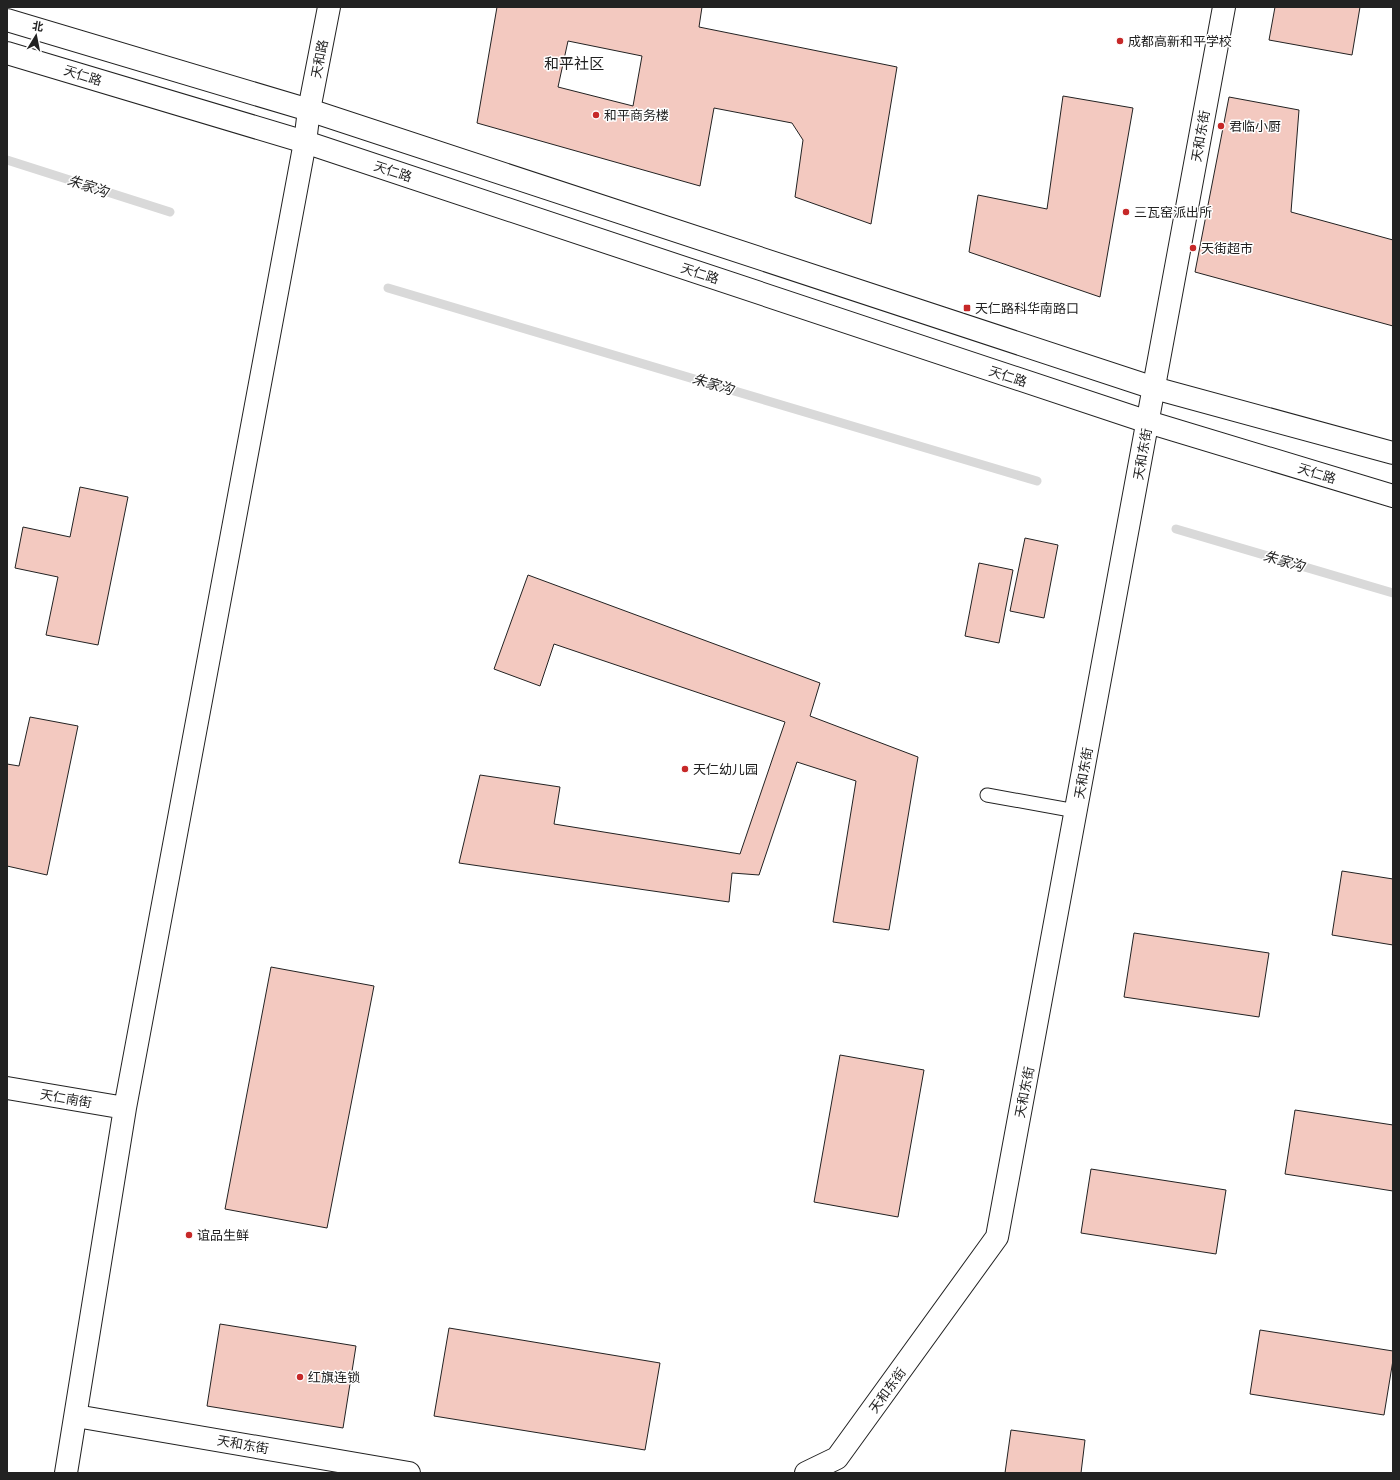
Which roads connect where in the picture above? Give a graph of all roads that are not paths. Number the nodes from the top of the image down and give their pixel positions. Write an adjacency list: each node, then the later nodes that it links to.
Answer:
1 (329, 7): 5 (street, 天和路)
2 (1224, 7): 7 (street, 天和东街)
3 (7, 20): 5 (street)
4 (7, 53): 6 (street, 天仁路)
5 (309, 110): 6 (street, 天和路); 7 (street)
6 (305, 142): 8 (street, 天仁路); 14 (street, 天和路)
7 (1154, 388): 8 (street, 天和东街); 9 (street)
8 (1148, 422): 10 (street, 天仁路); 12 (street, 天和东街)
9 (1393, 453)
10 (1393, 496)
11 (987, 795): 12 (lane)
12 (1076, 811): 18 (street, 天和东街)
13 (7, 1088): 14 (street, 天仁南街)
14 (125, 1108): 15 (street, 天和路)
15 (76, 1416): 16 (street, 天和路); 17 (street, 天和东街)
16 (66, 1473)
17 (410, 1473)
18 (806, 1473)

